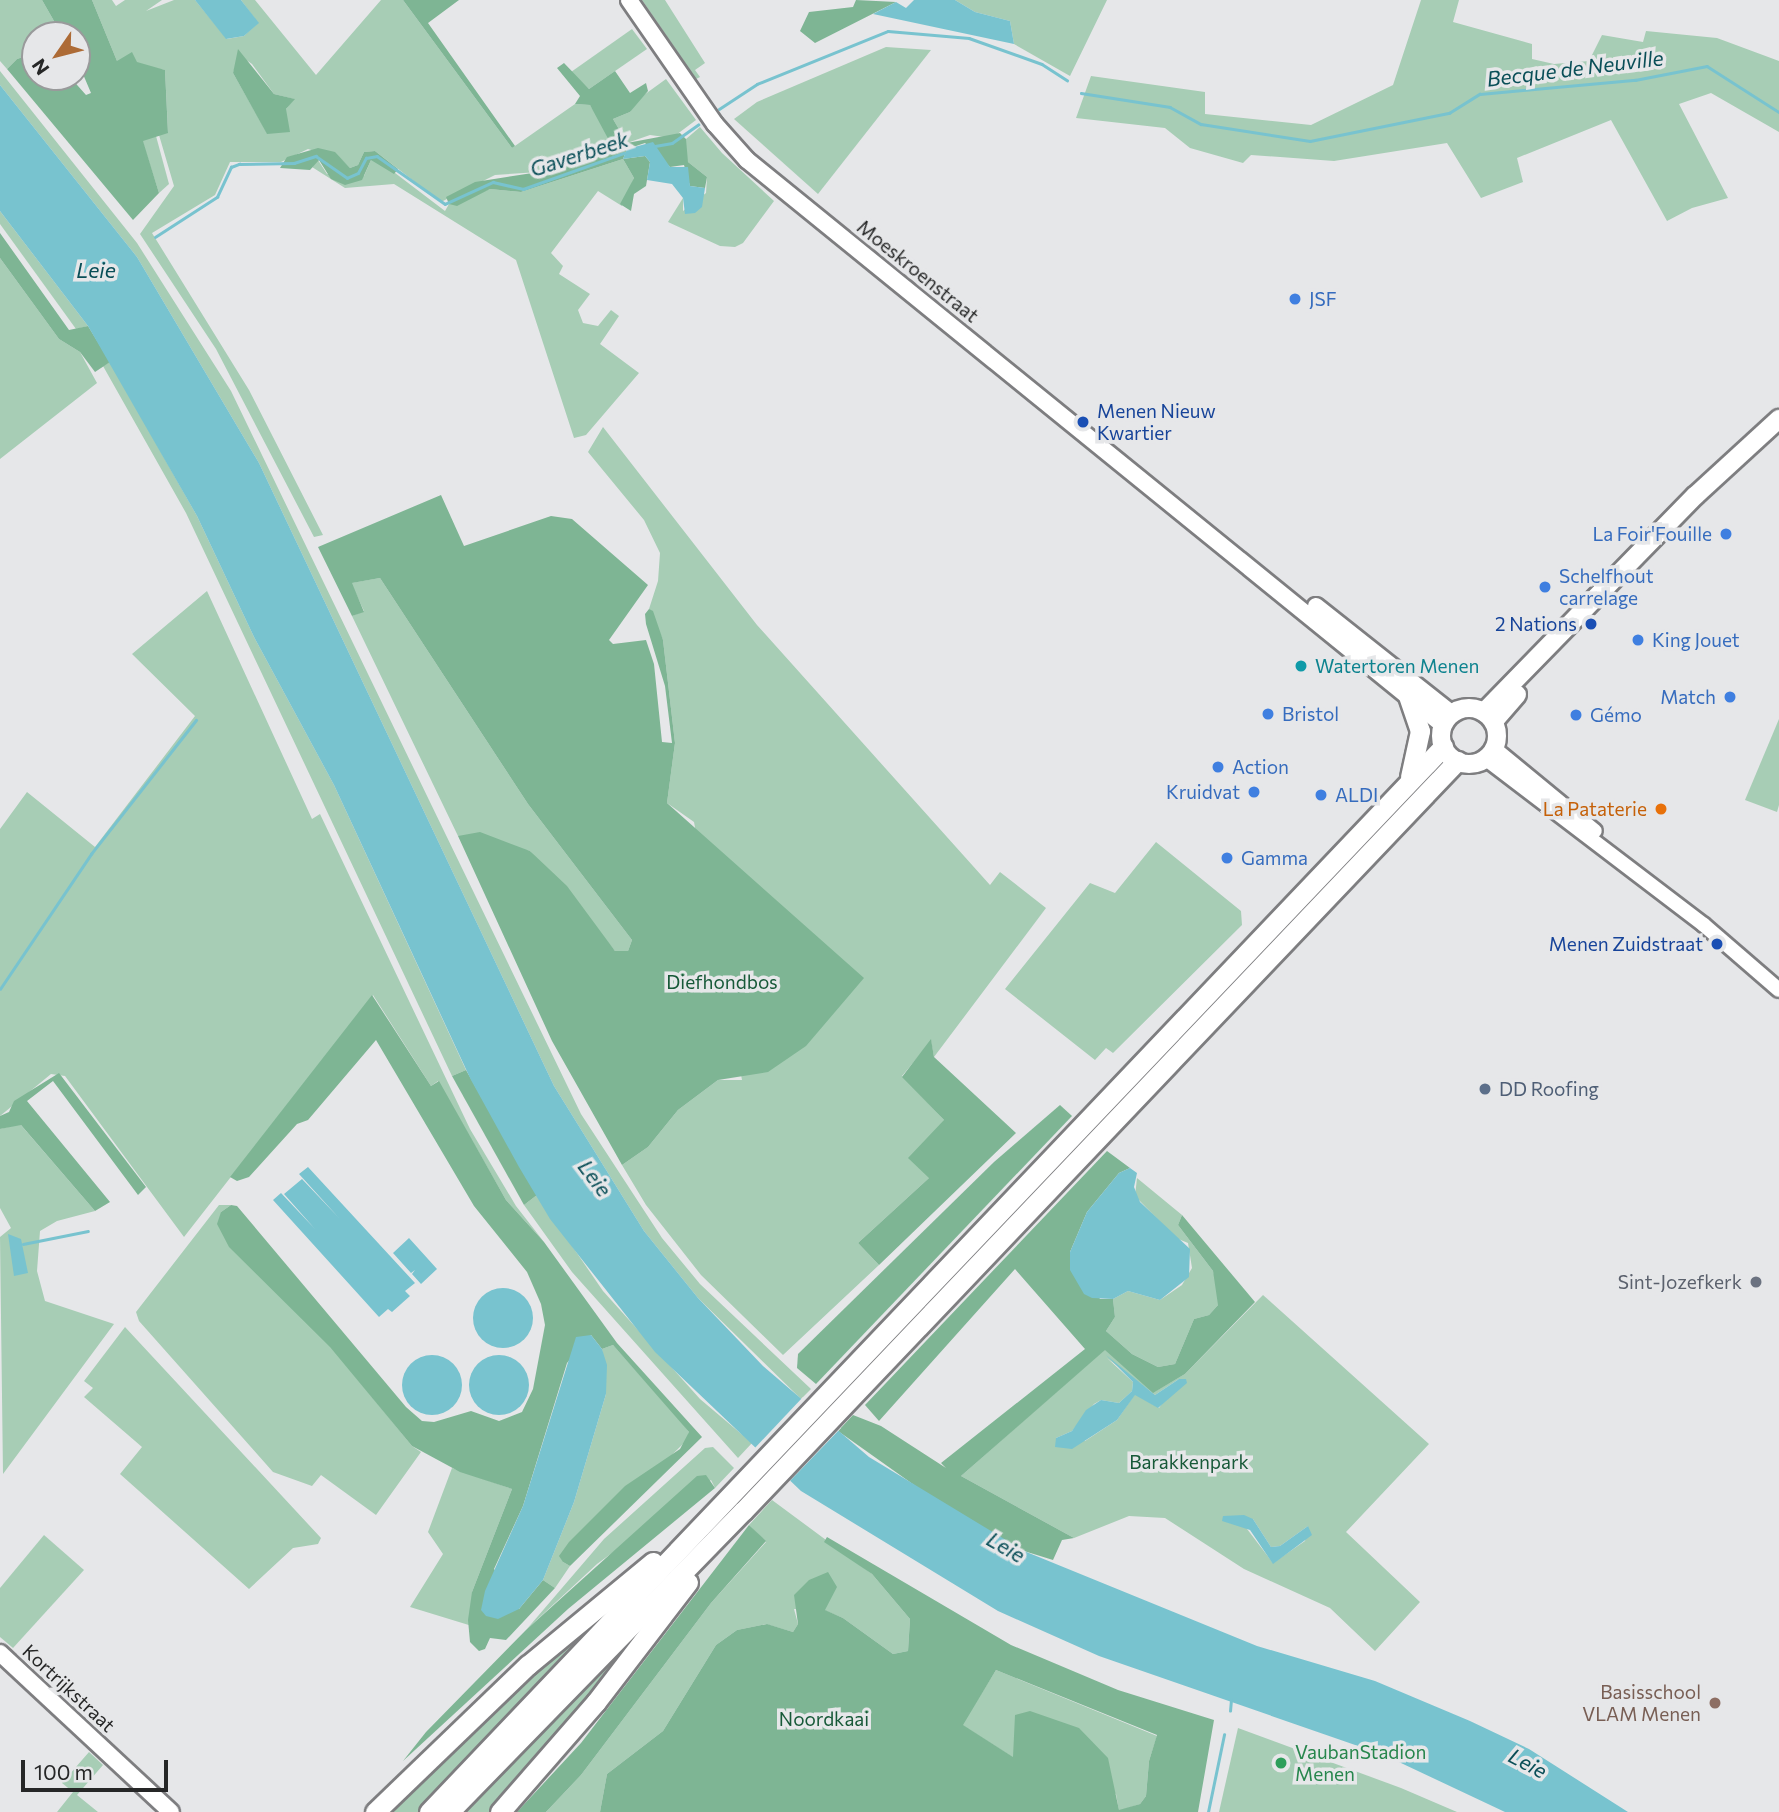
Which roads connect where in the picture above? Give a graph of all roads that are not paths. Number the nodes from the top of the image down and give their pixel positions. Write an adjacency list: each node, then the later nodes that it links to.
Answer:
1 (629, 0): 4 (main road, Moeskroenstraat)
2 (1779, 419): 6 (main road)
3 (1779, 431): 6 (main road)
4 (1219, 540): 5 (main road, Moeskroenstraat); 7 (main road, Moeskroenstraat)
5 (1407, 693): 7 (main road, Moeskroenstraat); 10 (highway)
6 (1489, 716): 7 (main road); 9 (main road)
7 (1447, 719): 8 (main road)
8 (1450, 754): 9 (main road); 10 (highway); 12 (highway)
9 (1490, 754): 11 (street)
10 (1410, 782): 13 (highway)
11 (1779, 990)
12 (739, 1515): 18 (highway); 19 (highway)
13 (696, 1530): 16 (highway); 17 (highway)
14 (0, 1653): 15 (main road, Kortrijkstraat)
15 (171, 1812)
16 (375, 1812)
17 (429, 1812)
18 (449, 1812)
19 (500, 1812)

